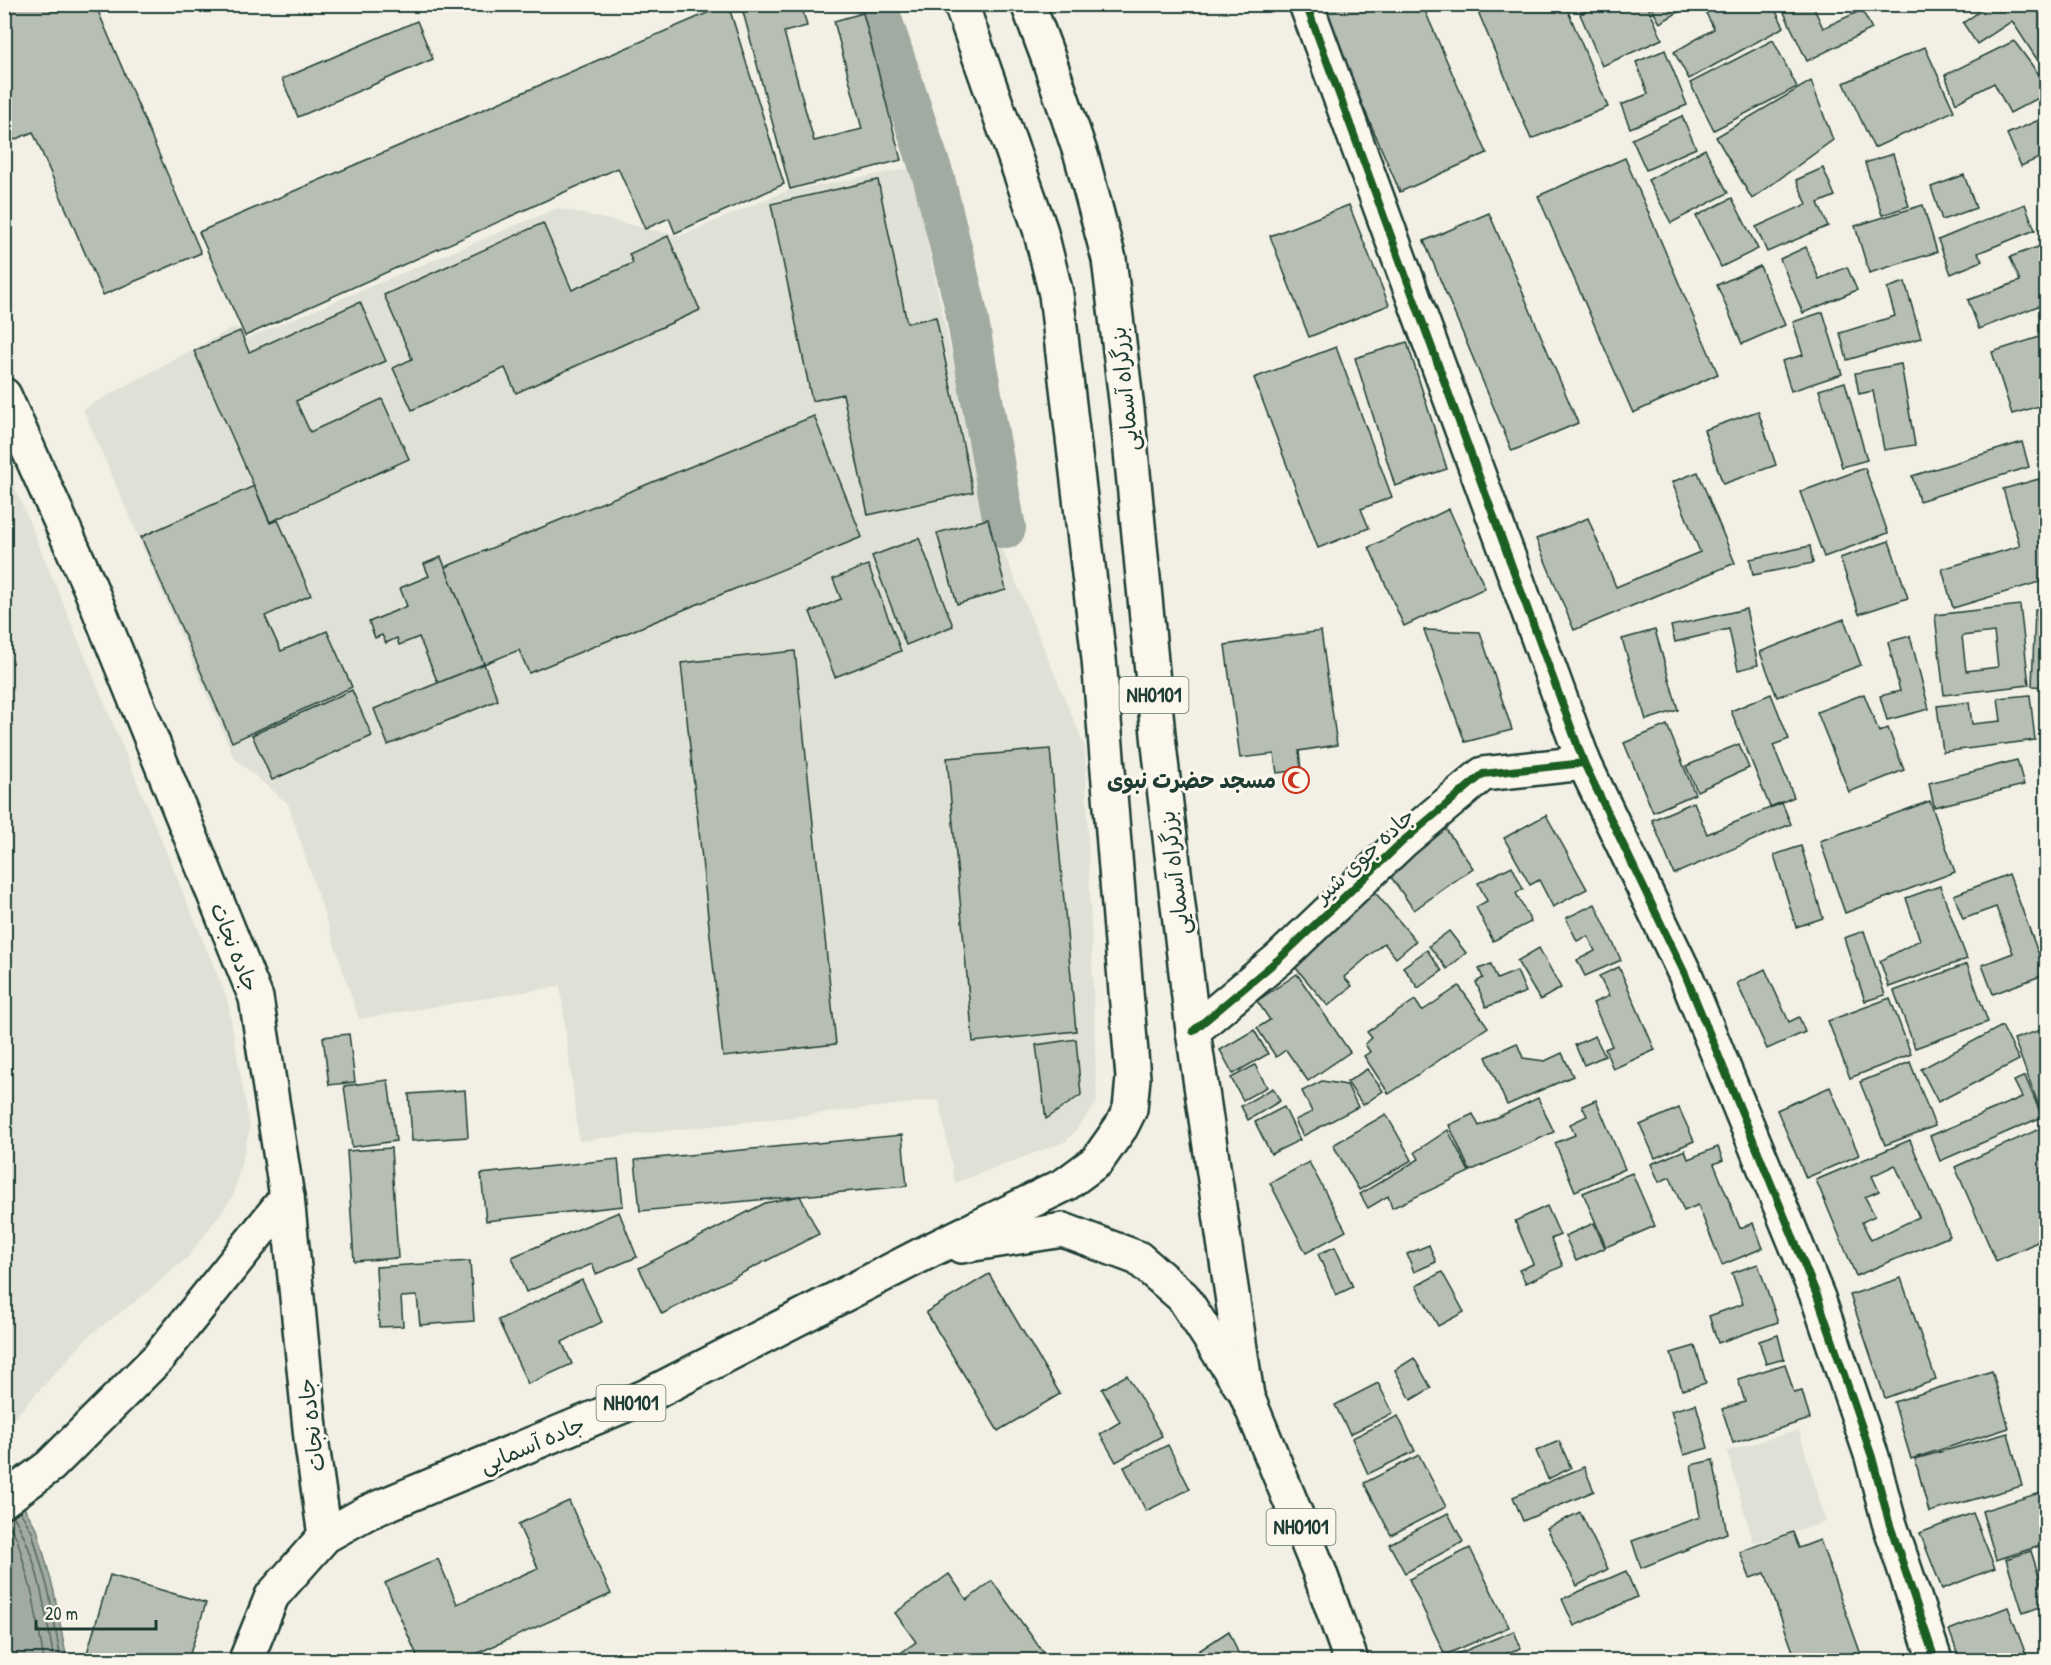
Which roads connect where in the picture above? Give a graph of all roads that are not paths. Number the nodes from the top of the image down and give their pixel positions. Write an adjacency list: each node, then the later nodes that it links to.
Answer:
1 (961, 4): 8 (main road, NH0101)
2 (1028, 4): 6 (main road, بزرگراه آسمایی / NH0101)
3 (1306, 4): 5 (main road)
4 (4, 395): 7 (main road, جاده نجات)
5 (1584, 763): 6 (main road, جاده جوی شیر); 14 (main road)
6 (1193, 1031): 9 (main road, بزرگراه آسمایی / NH0101)
7 (287, 1197): 10 (main road); 11 (main road, جاده نجات)
8 (929, 1251): 9 (main road); 11 (main road, جاده آسمایی / NH0101)
9 (1247, 1395): 13 (main road, بزرگراه آسمایی / NH0101)
10 (4, 1500)
11 (325, 1536): 12 (main road, NH0101)
12 (246, 1660)
13 (1351, 1660)
14 (1935, 1660)

